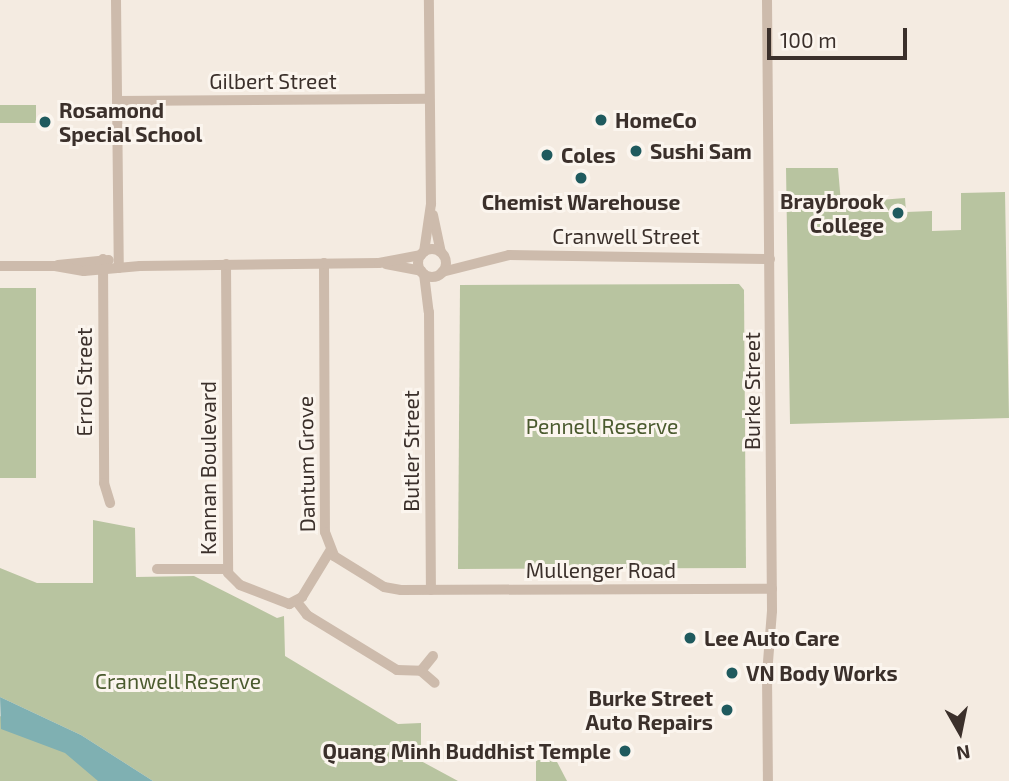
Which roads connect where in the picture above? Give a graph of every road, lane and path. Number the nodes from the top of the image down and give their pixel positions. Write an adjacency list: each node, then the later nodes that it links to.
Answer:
1 (116, 0): 5 (street)
2 (429, 0): 4 (street)
3 (767, 0): 10 (street, Burke Street)
4 (429, 99): 5 (street, Gilbert Street); 6 (street)
5 (117, 101): 12 (street)
6 (431, 204): 7 (street); 8 (street)
7 (423, 253): 8 (street, Cranwell Street); 11 (street); 17 (street, Butler Street)
8 (442, 254): 9 (street, Cranwell Street); 18 (street, Butler Street)
9 (482, 259): 10 (street, Cranwell Street); 18 (street, Cranwell Street)
10 (770, 259): 24 (street, Burke Street)
11 (379, 263): 14 (street); 17 (street)
12 (118, 264): 13 (street); 15 (street)
13 (226, 264): 14 (street); 23 (street, Kannan Boulevard)
14 (324, 264): 21 (street, Dantum Grove)
15 (103, 265): 16 (street); 20 (street, Errol Street)
16 (0, 266)
17 (422, 272): 18 (street); 19 (street, Butler Street)
18 (441, 273): 19 (street, Butler Street)
19 (429, 312): 25 (street, Butler Street)
20 (110, 503)
21 (330, 551): 25 (street, Dantum Grove); 26 (street)
22 (157, 569): 23 (street)
23 (228, 569): 26 (street, Kannan Boulevard)
24 (772, 589): 25 (street, Mullenger Road); 30 (street, Burke Street)
25 (431, 590)
26 (297, 602): 28 (street)
27 (433, 656): 28 (street)
28 (421, 671): 29 (street)
29 (435, 683)
30 (768, 781)

